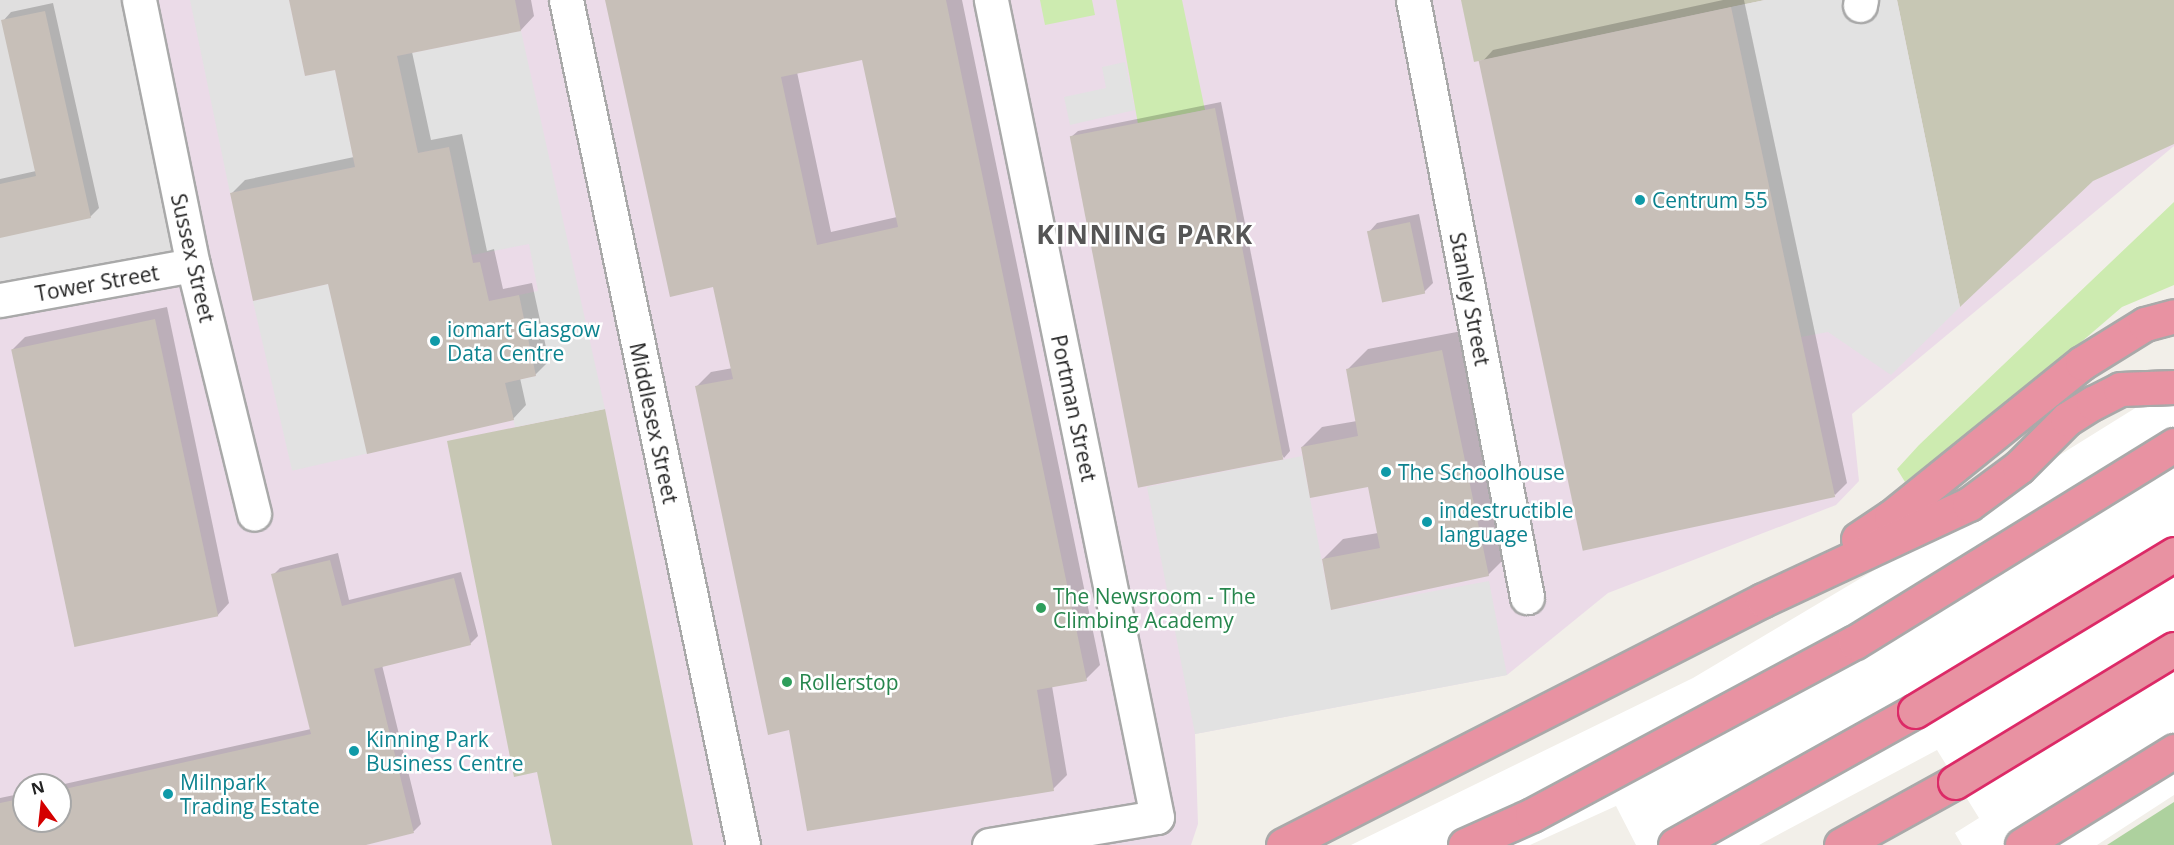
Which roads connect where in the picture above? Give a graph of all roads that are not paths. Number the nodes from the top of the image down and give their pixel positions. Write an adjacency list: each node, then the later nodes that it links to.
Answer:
1 (139, 0): 5 (street, Sussex Street)
2 (566, 0): 16 (street, Middlesex Street)
3 (991, 0): 17 (street, Portman Street)
4 (1413, 0): 12 (street, Stanley Street)
5 (193, 265): 6 (street, Tower Street); 10 (street, Sussex Street)
6 (0, 300)
7 (2174, 316): 13 (highway)
8 (2174, 387): 13 (highway)
9 (2174, 445): 19 (highway)
10 (254, 514)
11 (2174, 554): 20 (highway, bridge)
12 (1527, 597)
13 (1763, 600): 18 (highway)
14 (2174, 649): 21 (highway, bridge)
15 (2174, 751): 22 (highway)
16 (742, 845)
17 (989, 845)
18 (1283, 845)
19 (1465, 845)
20 (1675, 845)
21 (1841, 845)
22 (2022, 845)

